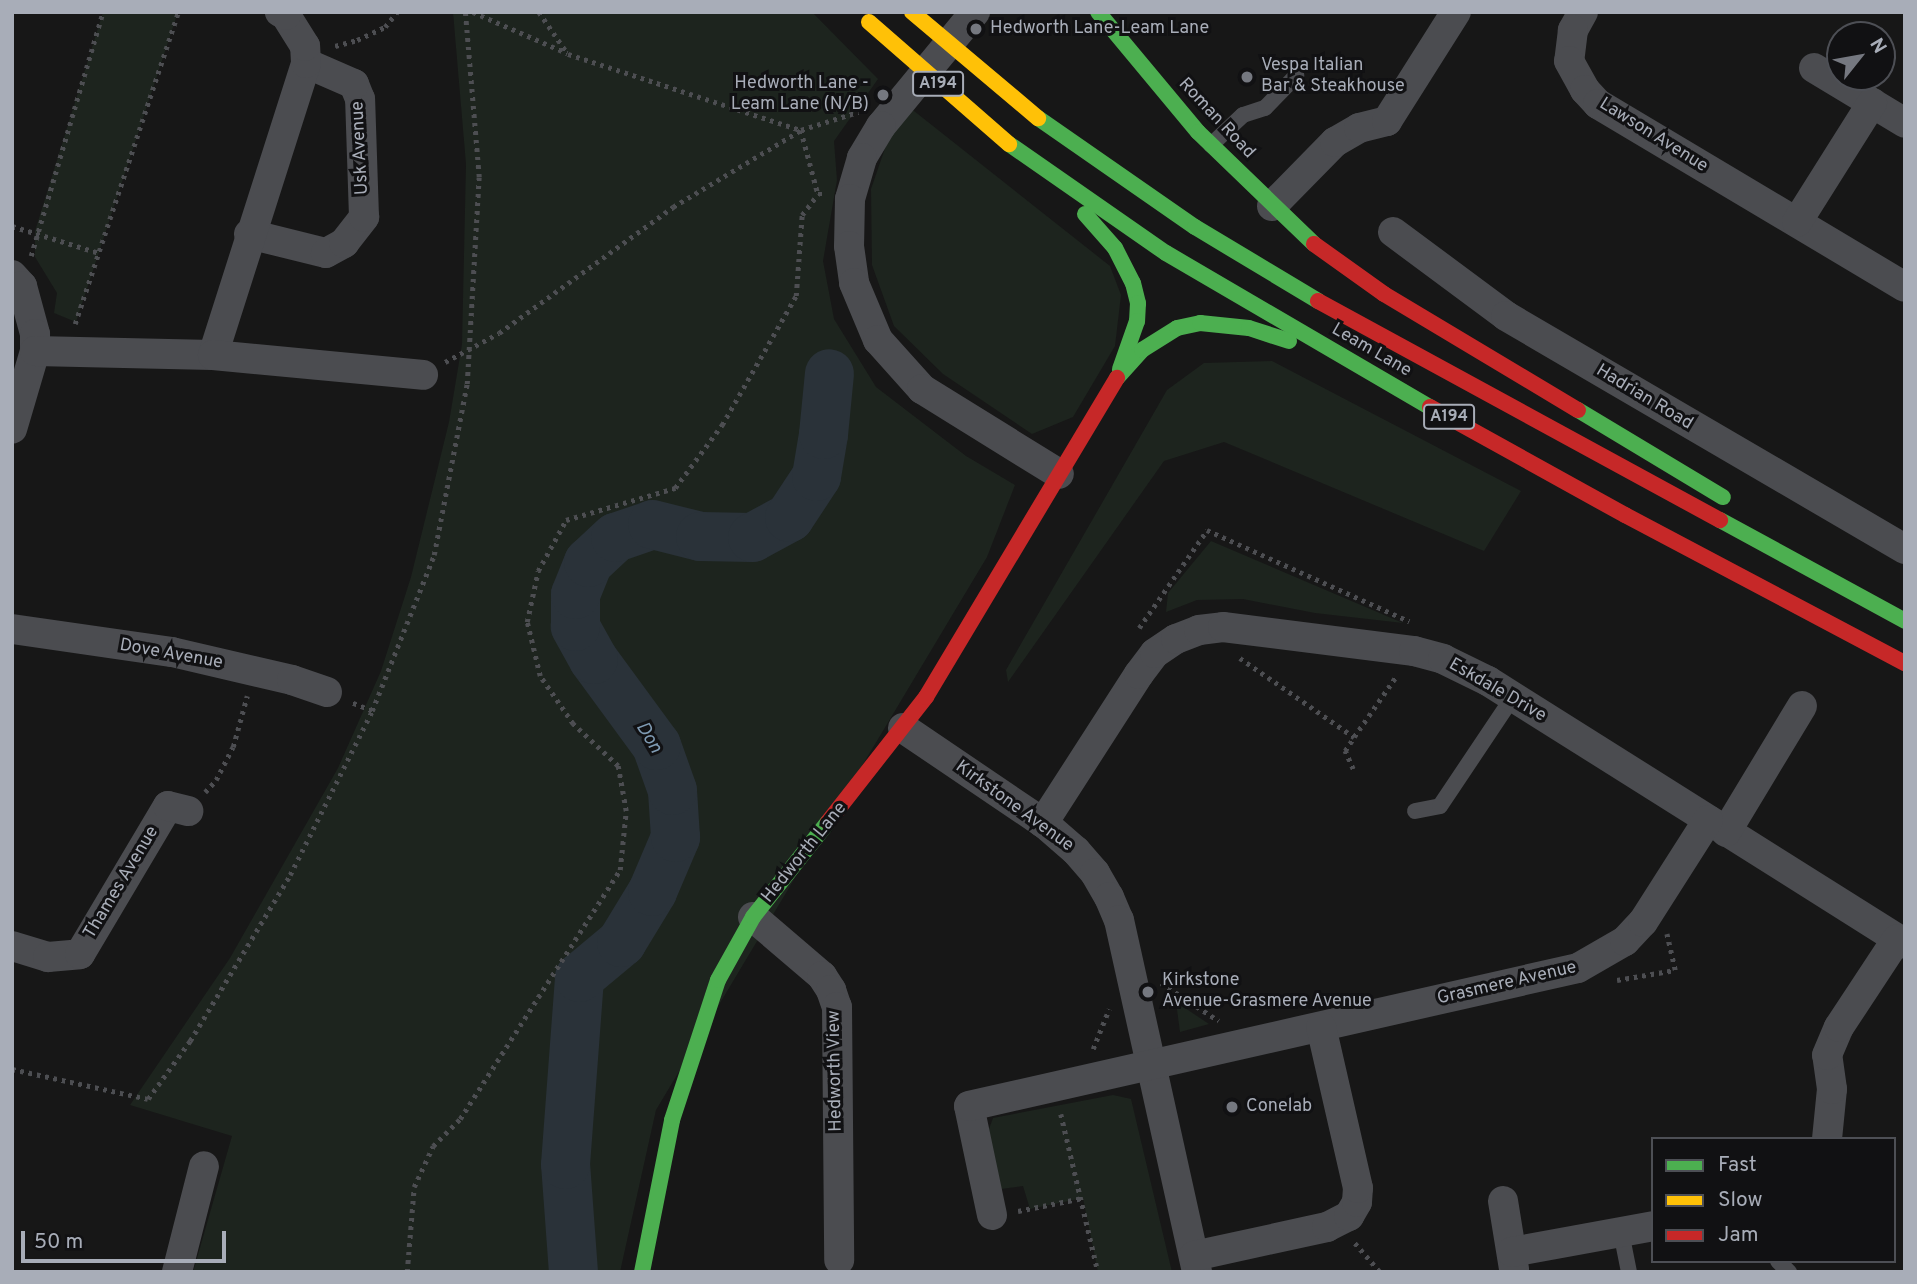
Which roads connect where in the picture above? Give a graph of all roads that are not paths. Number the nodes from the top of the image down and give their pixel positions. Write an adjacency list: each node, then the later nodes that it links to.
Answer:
1 (912, 12): 32 (main road, Leam Lane / A194, bridge)
2 (975, 12): 27 (street)
3 (1098, 12): 13 (main road, Roman Road)
4 (1456, 12): 15 (street)
5 (1583, 12): 16 (street, Lawson Avenue)
6 (864, 17): 14 (main road, Leam Lane / A194, bridge)
7 (289, 23): 8 (street)
8 (306, 63): 18 (street); 18 (street, Usk Avenue)
9 (1814, 68): 11 (street)
10 (1296, 76): 13 (lane)
11 (1872, 103): 12 (street); 16 (street)
12 (1905, 123)
13 (1211, 145): 15 (main road, Roman Road)
14 (1046, 170): 23 (main road, Leam Lane / A194); 25 (main road, A194)
15 (1272, 206): 28 (main road, Roman Road)
16 (1797, 222): 20 (street, Lawson Avenue)
17 (1393, 232): 30 (street, Hadrian Road)
18 (249, 234): 22 (street)
19 (17, 281): 21 (street)
20 (1905, 287)
21 (35, 351): 22 (street); 26 (street)
22 (213, 355): 24 (street)
23 (1347, 361): 25 (main road, A194); 34 (main road, Leam Lane / A194)
24 (424, 373)
25 (1117, 378): 27 (main road, Hedworth Lane)
26 (12, 429)
27 (1059, 474): 38 (main road, Hedworth Lane)
28 (1742, 510)
29 (1777, 532): 31 (main road)
30 (1905, 549)
31 (1905, 615)
32 (1905, 621)
33 (12, 629): 35 (street, Dove Avenue)
34 (1905, 663)
35 (327, 692)
36 (1513, 697): 40 (lane); 41 (street, Eskdale Drive); 42 (street, Eskdale Drive)
37 (1802, 706): 42 (street, Grasmere Avenue)
38 (903, 728): 41 (street, Kirkstone Avenue); 43 (main road, Hedworth Lane)
39 (188, 811): 45 (street, Thames Avenue)
40 (1415, 811)
41 (1043, 823): 47 (street, Kirkstone Avenue)
42 (1717, 826): 44 (street, Eskdale Drive); 46 (street, Grasmere Avenue)
43 (753, 917): 54 (street, Hedworth View); 57 (main road, Hedworth Lane)
44 (1901, 941): 48 (street)
45 (12, 946)
46 (1321, 1027): 47 (street, Grasmere Avenue); 55 (street)
47 (1151, 1063): 51 (street); 55 (street, Kirkstone Avenue)
48 (1828, 1137)
49 (204, 1166): 56 (street)
50 (1503, 1201): 53 (street)
51 (992, 1215)
52 (1651, 1226): 53 (street)
53 (1621, 1233): 58 (lane)
54 (839, 1260)
55 (1195, 1264)
56 (177, 1272)
57 (642, 1272)
58 (1629, 1272)

